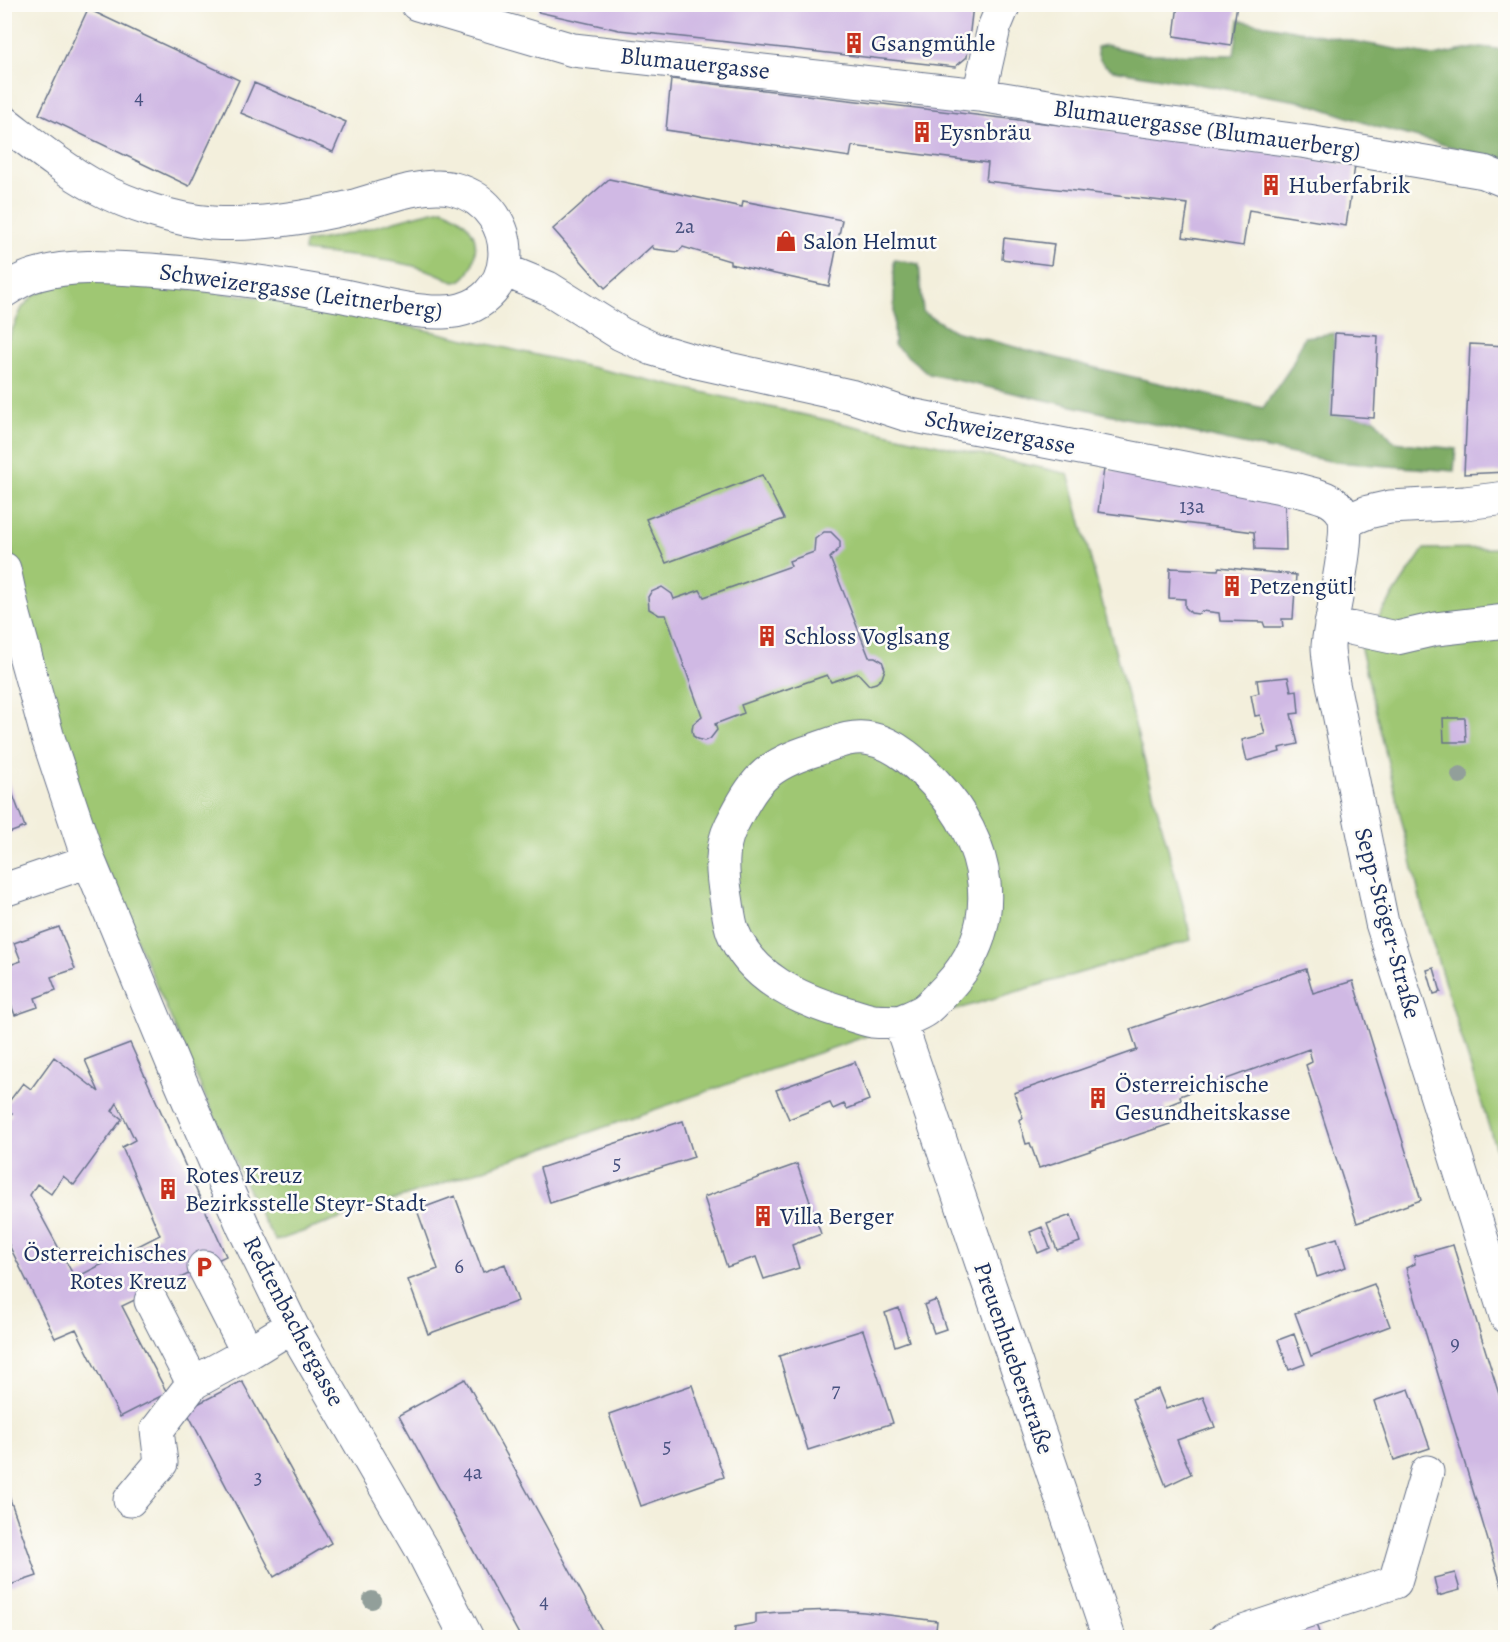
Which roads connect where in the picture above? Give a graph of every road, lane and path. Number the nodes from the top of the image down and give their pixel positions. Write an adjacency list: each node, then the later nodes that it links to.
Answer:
1 (417, 4): 3 (street, Blumauergasse)
2 (1004, 4): 3 (street)
3 (979, 95): 5 (street, Blumauergasse (Blumauerberg))
4 (4, 123): 6 (street)
5 (1506, 181)
6 (504, 270): 7 (street, Schweizergasse (Leitnerberg)); 9 (street, Schweizergasse)
7 (4, 291)
8 (1506, 498): 9 (street)
9 (1346, 521): 12 (street, Sepp-Stöger-Straße)
10 (4, 569): 13 (street, Redtenbachergasse)
11 (1506, 621): 12 (street)
12 (1331, 624): 18 (street, Sepp-Stöger-Straße)
13 (89, 861): 14 (street); 19 (street, Redtenbachergasse)
14 (4, 890)
15 (900, 1022): 15 (street); 25 (street, Preuenhueberstraße)
16 (204, 1267): 20 (street)
17 (151, 1301): 21 (street)
18 (1506, 1316)
19 (292, 1326): 20 (street); 24 (street, Redtenbachergasse)
20 (248, 1353): 21 (street)
21 (193, 1383): 23 (street)
22 (1428, 1472): 26 (street)
23 (130, 1500)
24 (467, 1638)
25 (1109, 1638)
26 (1225, 1638)

